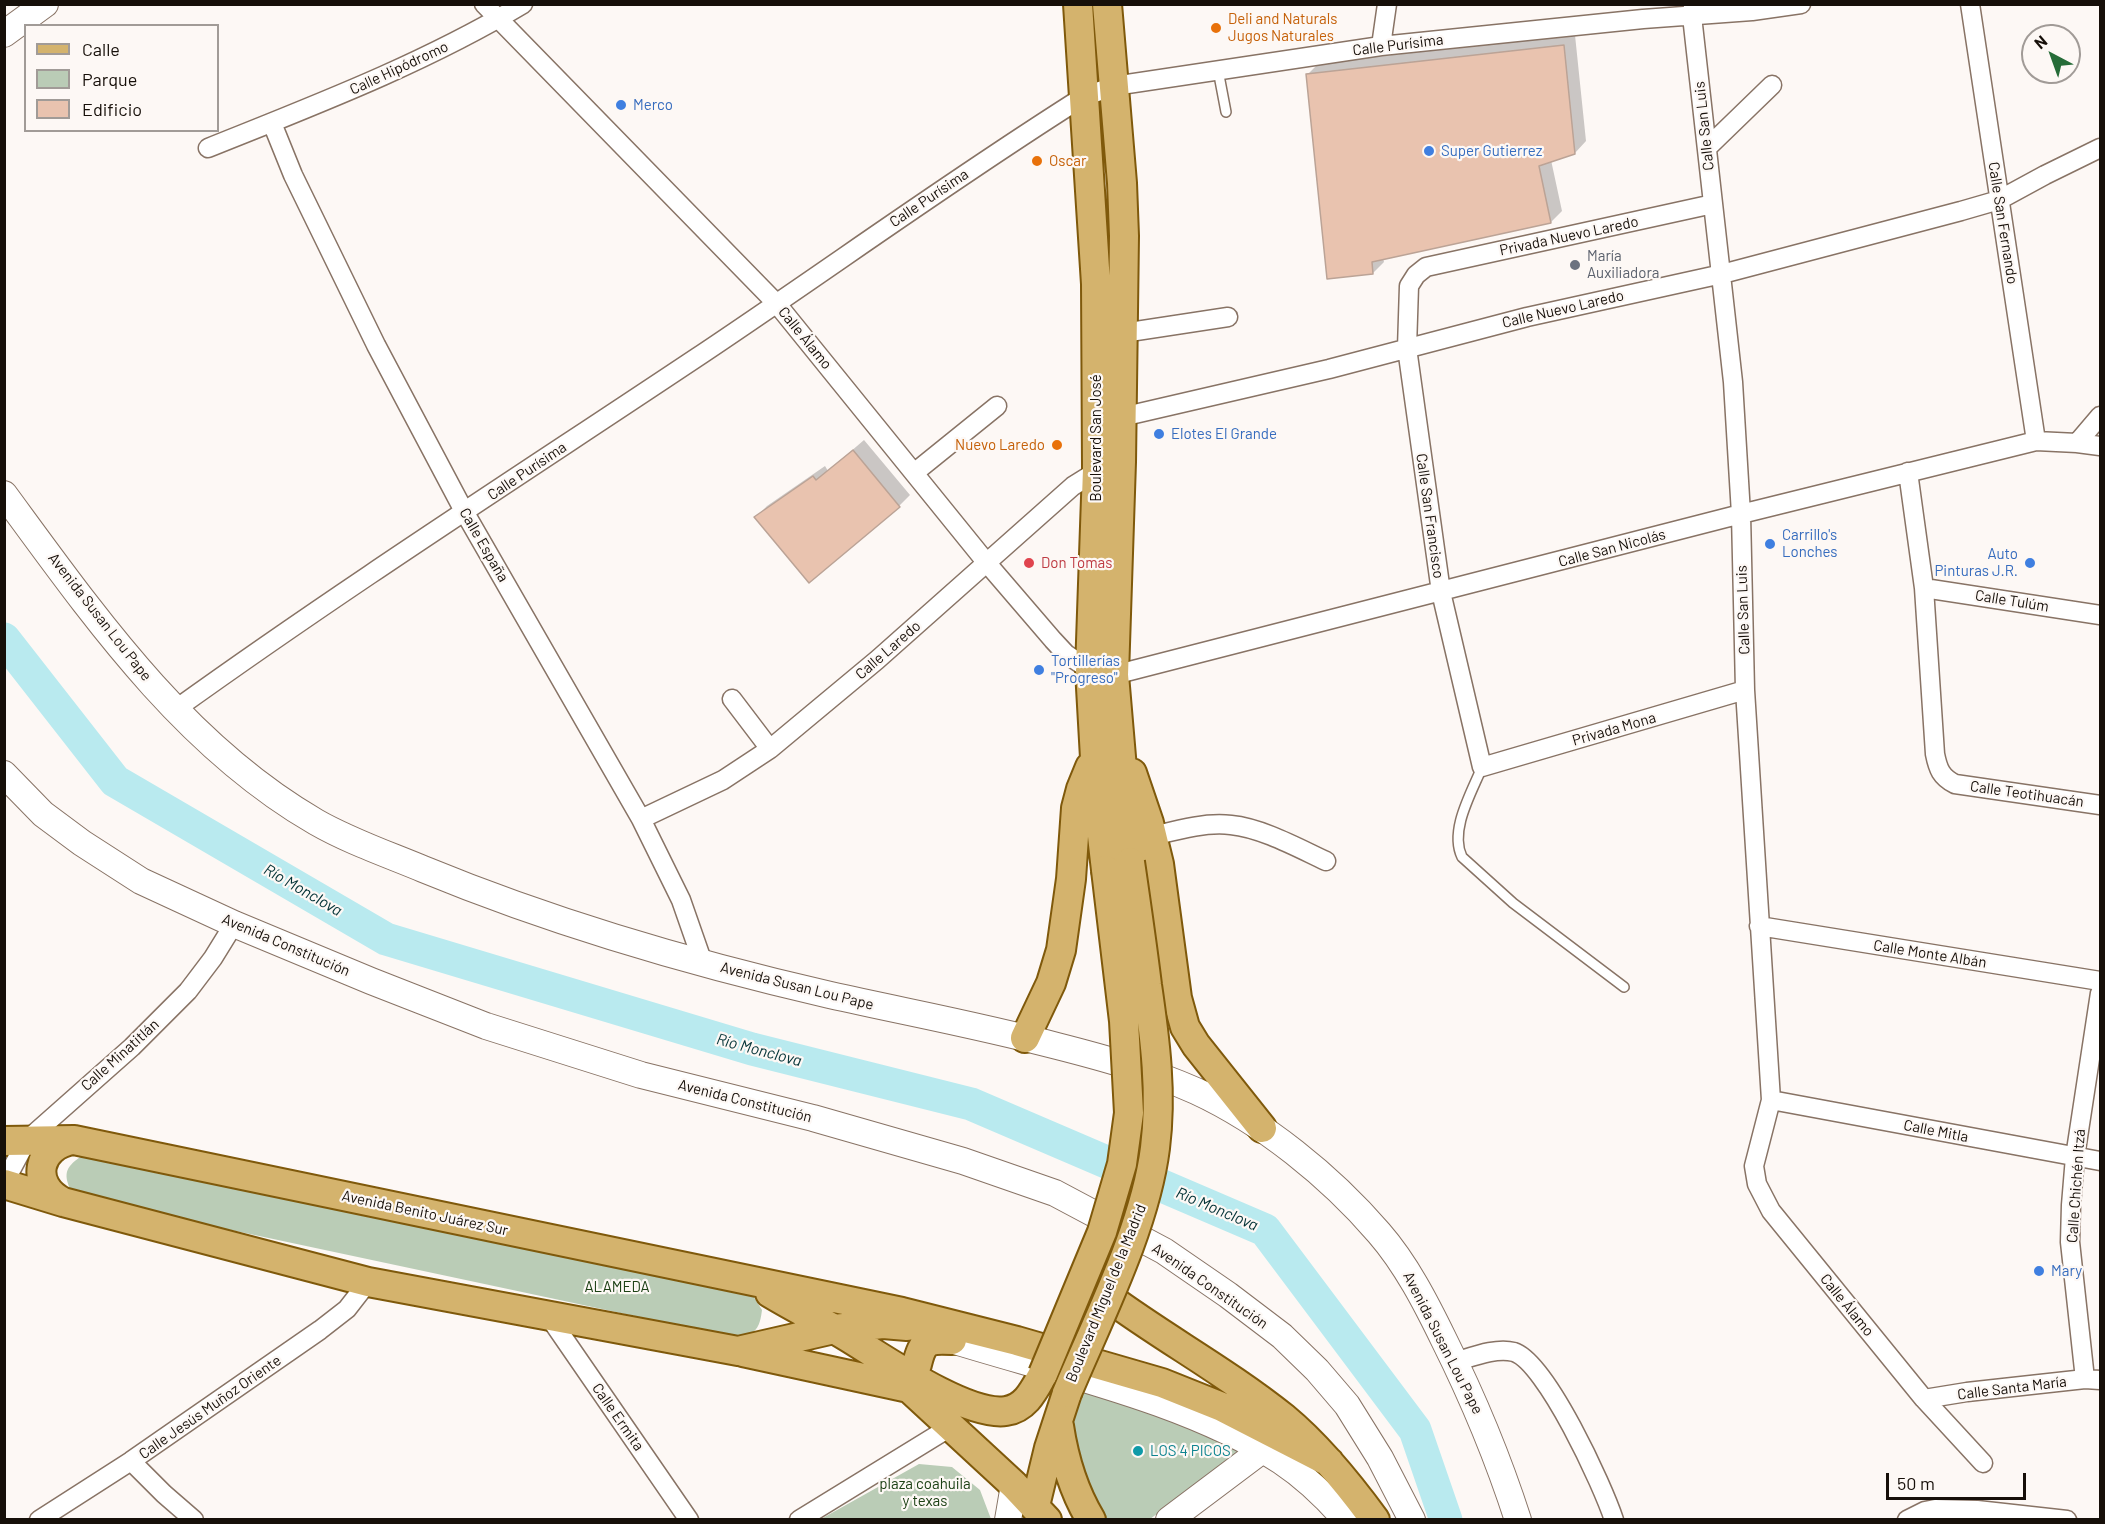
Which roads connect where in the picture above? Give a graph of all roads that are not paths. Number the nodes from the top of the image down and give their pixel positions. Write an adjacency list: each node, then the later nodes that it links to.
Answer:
1 (45, 4): 11 (street)
2 (484, 4): 10 (street, Calle Álamo)
3 (523, 4): 10 (street, Calle Hipódromo)
4 (1078, 4): 16 (main road, Boulevard San José)
5 (1107, 4): 15 (main road, Boulevard San José)
6 (1387, 4): 12 (street)
7 (1801, 4): 9 (street, Calle Purísima)
8 (1970, 4): 24 (street, Calle San Fernando)
9 (1693, 10): 12 (street, Calle Purísima); 21 (street, Calle San Luis)
10 (499, 19): 18 (street, Calle Hipódromo); 29 (street, Calle Álamo)
11 (4, 34)
12 (1381, 46): 13 (street, Calle Purísima)
13 (1218, 70): 15 (street, Calle Purísima); 17 (lane)
14 (1772, 85): 21 (street)
15 (1114, 86): 16 (street, Calle Purísima); 23 (main road, Boulevard San José)
16 (1083, 97): 19 (main road, Boulevard San José); 29 (street, Calle Purísima)
17 (1226, 112)
18 (272, 123): 20 (street, Calle Hipódromo); 43 (street, Calle España)
19 (1087, 140): 23 (main road); 26 (main road, Boulevard San José)
20 (208, 148)
21 (1707, 148): 25 (street, Calle San Luis)
22 (2100, 148): 24 (street, Calle Nuevo Laredo)
23 (1122, 183): 26 (main road); 31 (main road, Boulevard San José)
24 (1999, 200): 28 (street, Calle Nuevo Laredo); 36 (street, Calle San Fernando)
25 (1713, 204): 27 (street, Privada Nuevo Laredo); 28 (street, Calle San Luis)
26 (1094, 237): 35 (main road, Boulevard San José)
27 (1426, 267): 32 (street, Calle San Francisco)
28 (1722, 274): 32 (street, Calle Nuevo Laredo); 44 (street, Calle San Luis)
29 (777, 304): 41 (street, Calle Álamo); 43 (street, Calle Purísima)
30 (1228, 317): 31 (street)
31 (1123, 333): 35 (main road, Boulevard San José)
32 (1407, 348): 35 (street, Calle Nuevo Laredo); 47 (street, Calle San Francisco)
33 (997, 406): 41 (street)
34 (2100, 416): 37 (street)
35 (1108, 420): 39 (main road, Boulevard San José)
36 (2036, 441): 37 (street, Calle San Nicolás); 40 (street, Calle San Nicolás)
37 (2077, 443): 38 (street, Calle San Nicolás)
38 (2100, 446)
39 (1109, 466): 45 (street, Calle Laredo); 49 (main road, Boulevard San José)
40 (1908, 472): 44 (street, Calle San Nicolás); 46 (street)
41 (914, 473): 45 (street, Calle Álamo)
42 (4, 494): 52 (street, Avenida Susan Lou Pape)
43 (465, 513): 52 (street, Calle Purísima); 59 (street, Calle España)
44 (1740, 514): 47 (street, Calle San Nicolás); 50 (street, Calle San Luis)
45 (986, 562): 49 (street, Calle Álamo); 54 (street, Calle Laredo)
46 (1924, 588): 48 (street, Calle Tulúm); 58 (street, Calle Teotihuacán)
47 (1441, 592): 49 (street, Calle San Nicolás); 56 (street, Calle San Francisco)
48 (2100, 615)
49 (1102, 673): 53 (main road, Boulevard San José); 55 (main road, Boulevard San José)
50 (1745, 690): 56 (street, Privada Mona); 64 (street, Calle San Luis)
51 (732, 699): 54 (street)
52 (176, 709): 65 (street, Avenida Susan Lou Pape)
53 (1119, 744): 60 (main road); 62 (main road, Boulevard San José)
54 (770, 749): 59 (street, Calle Laredo)
55 (1094, 756): 62 (main road, Boulevard San José); 69 (main road)
56 (1482, 767): 67 (lane)
57 (4, 774): 63 (street, Avenida Constitución)
58 (2100, 805)
59 (641, 819): 65 (street, Calle España)
60 (1153, 836): 61 (street); 71 (main road)
61 (1326, 861)
62 (1118, 866): 81 (main road, Boulevard Miguel de la Madrid, bridge); 87 (main road, Boulevard Miguel de la Madrid, bridge)
63 (234, 924): 73 (street, Calle Minatitlán); 108 (street, Avenida Constitución)
64 (1760, 926): 66 (street, Calle Monte Albán); 70 (street, Calle San Luis)
65 (703, 963): 69 (street, Avenida Susan Lou Pape)
66 (2100, 981)
67 (1624, 987)
68 (2100, 993): 74 (street, Calle Chichén Itzá)
69 (1025, 1038): 71 (street, Avenida Susan Lou Pape)
70 (1771, 1100): 74 (street, Calle Mitla); 78 (street, Calle San Luis)
71 (1262, 1128): 86 (street, Avenida Susan Lou Pape)
72 (74, 1140): 73 (main road, Avenida Benito Juárez Sur); 77 (main road); 80 (main road, Avenida Benito Juárez Sur)
73 (16, 1141): 76 (street, Calle Minatitlán)
74 (2075, 1157): 75 (street, Calle Mitla); 88 (street, Calle Chichén Itzá)
75 (2100, 1161)
76 (4, 1183): 77 (main road)
77 (63, 1202): 79 (main road)
78 (1771, 1211): 90 (street, Calle Álamo)
79 (368, 1282): 82 (main road); 94 (street, Calle Jesús Muñoz Oriente)
80 (756, 1285): 83 (main road, Avenida Benito Juárez Sur); 85 (main road); 95 (main road)
81 (1107, 1297): 91 (main road, Boulevard Miguel de la Madrid, bridge); 95 (main road)
82 (547, 1314): 85 (main road); 101 (street, Calle Ermita)
83 (834, 1329): 84 (main road); 85 (main road); 89 (main road, Avenida Benito Juárez Sur)
84 (952, 1340): 89 (main road); 93 (street)
85 (748, 1348): 89 (main road)
86 (1455, 1362): 109 (street, Avenida Susan Lou Pape); 110 (street)
87 (1043, 1374): 89 (main road, Avenida Benito Juárez Sur)
88 (2093, 1380): 90 (street, Calle Santa María)
89 (911, 1382): 92 (main road)
90 (1924, 1399): 96 (street, Calle Álamo)
91 (1058, 1420): 98 (main road, Boulevard Miguel de la Madrid); 104 (main road)
92 (952, 1426): 97 (main road); 102 (street)
93 (1262, 1450): 105 (street); 106 (street)
94 (131, 1461): 99 (street, Calle Jesús Muñoz Oriente); 100 (street)
95 (1329, 1462): 107 (main road)
96 (1983, 1463)
97 (1014, 1485): 98 (main road); 103 (street)
98 (1038, 1515)
99 (39, 1520)
100 (194, 1520)
101 (689, 1520)
102 (799, 1520)
103 (1008, 1520)
104 (1091, 1520)
105 (1169, 1520)
106 (1346, 1520)
107 (1375, 1520)
108 (1412, 1520)
109 (1518, 1520)
110 (1614, 1520)
111 (1907, 1520): 112 (street)
112 (2067, 1520)

